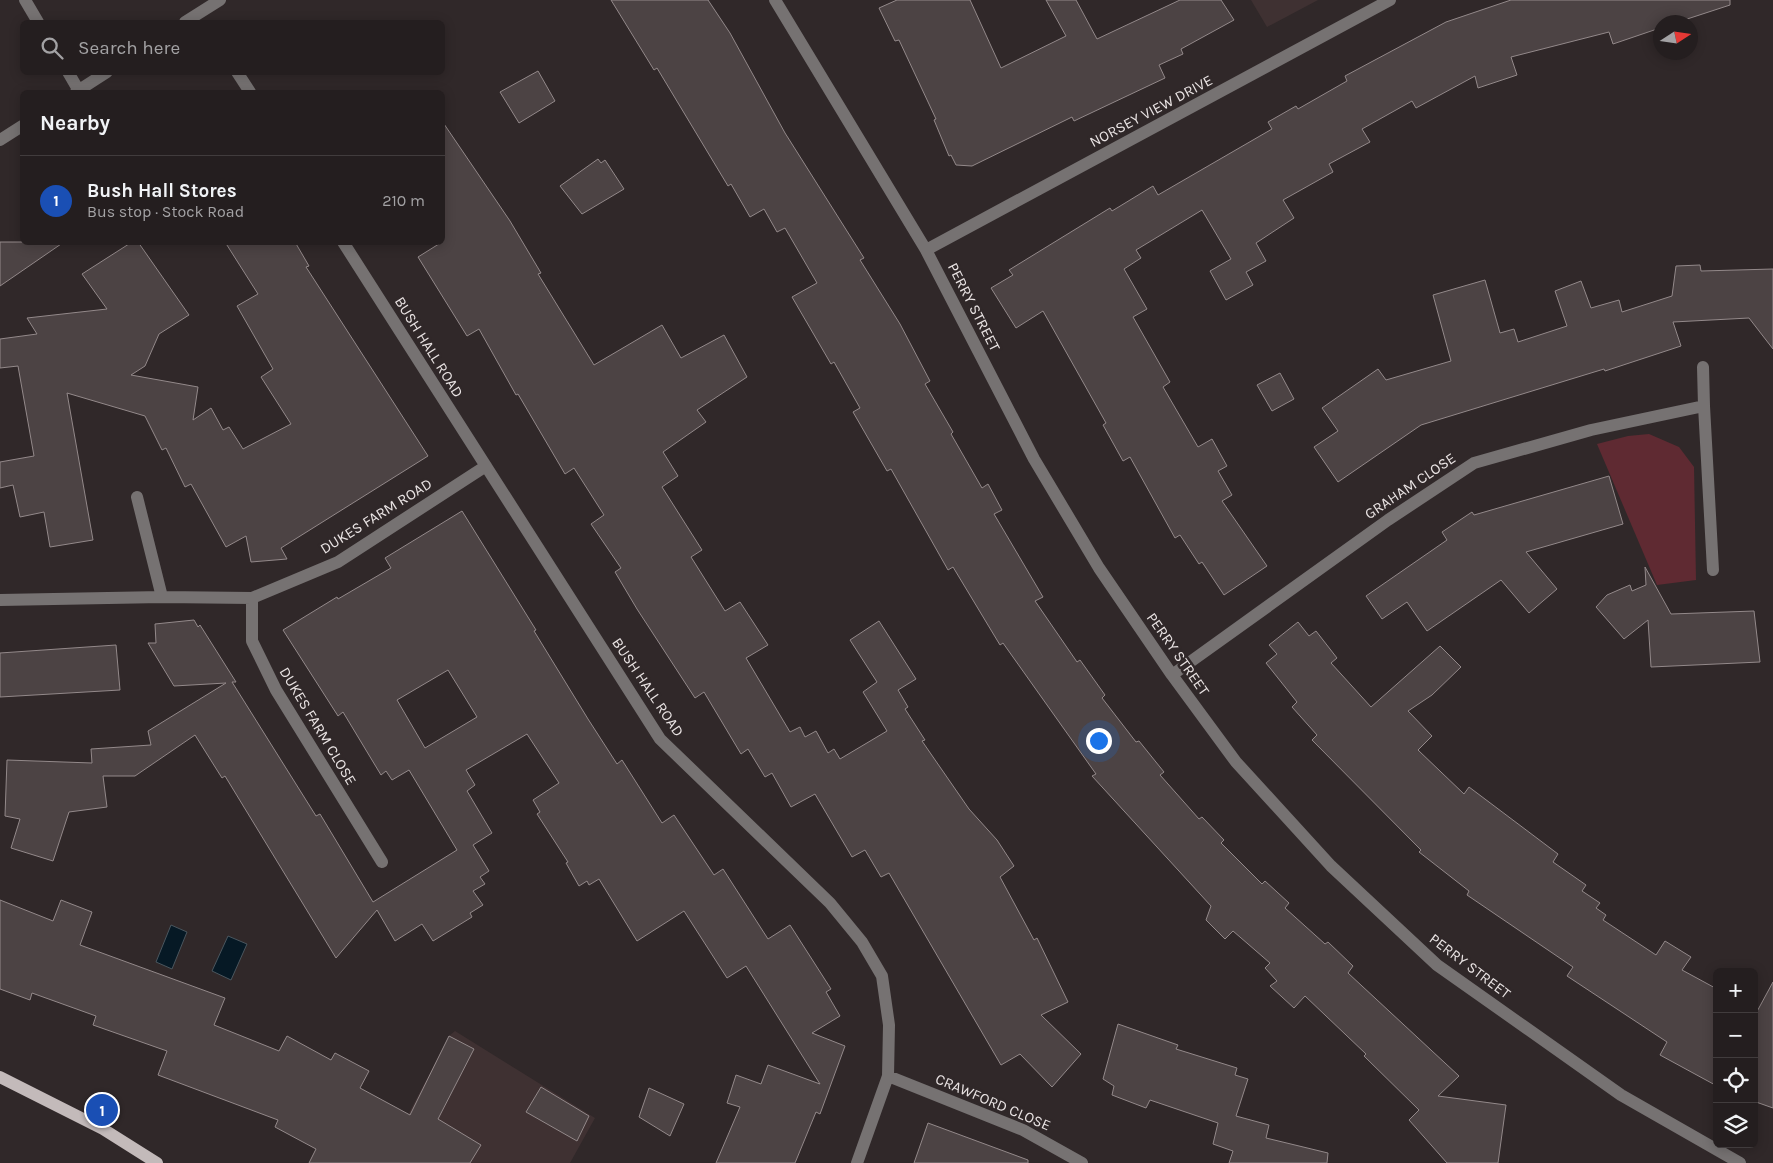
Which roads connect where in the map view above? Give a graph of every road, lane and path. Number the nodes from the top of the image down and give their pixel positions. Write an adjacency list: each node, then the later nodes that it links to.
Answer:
1 (25, 0): 6 (street)
2 (220, 0): 5 (street)
3 (775, 0): 16 (street, PERRY STREET)
4 (1390, 0): 16 (street, NORSEY VIEW DRIVE)
5 (204, 18)
6 (37, 20)
7 (69, 75): 10 (street)
8 (102, 75): 11 (street)
9 (240, 75): 12 (street)
10 (76, 90)
11 (80, 90)
12 (249, 90)
13 (20, 127): 14 (street)
14 (0, 140)
15 (346, 245): 19 (street, BUSH HALL ROAD)
16 (926, 250): 25 (street, PERRY STREET)
17 (1703, 367): 18 (street)
18 (1704, 406): 21 (street); 25 (street, GRAHAM CLOSE)
19 (486, 466): 23 (street, DUKES FARM ROAD); 27 (street, BUSH HALL ROAD)
20 (137, 497): 22 (street)
21 (1713, 570)
22 (162, 597): 23 (street, DUKES FARM ROAD); 24 (street, DUKES FARM ROAD)
23 (252, 598): 26 (street, DUKES FARM CLOSE)
24 (0, 600)
25 (1172, 675): 32 (street, PERRY STREET)
26 (382, 862)
27 (888, 1076): 30 (street, BUSH HALL ROAD); 31 (street, CRAWFORD CLOSE)
28 (0, 1077): 29 (main road)
29 (158, 1163)
30 (856, 1163)
31 (1082, 1163)
32 (1740, 1163)

